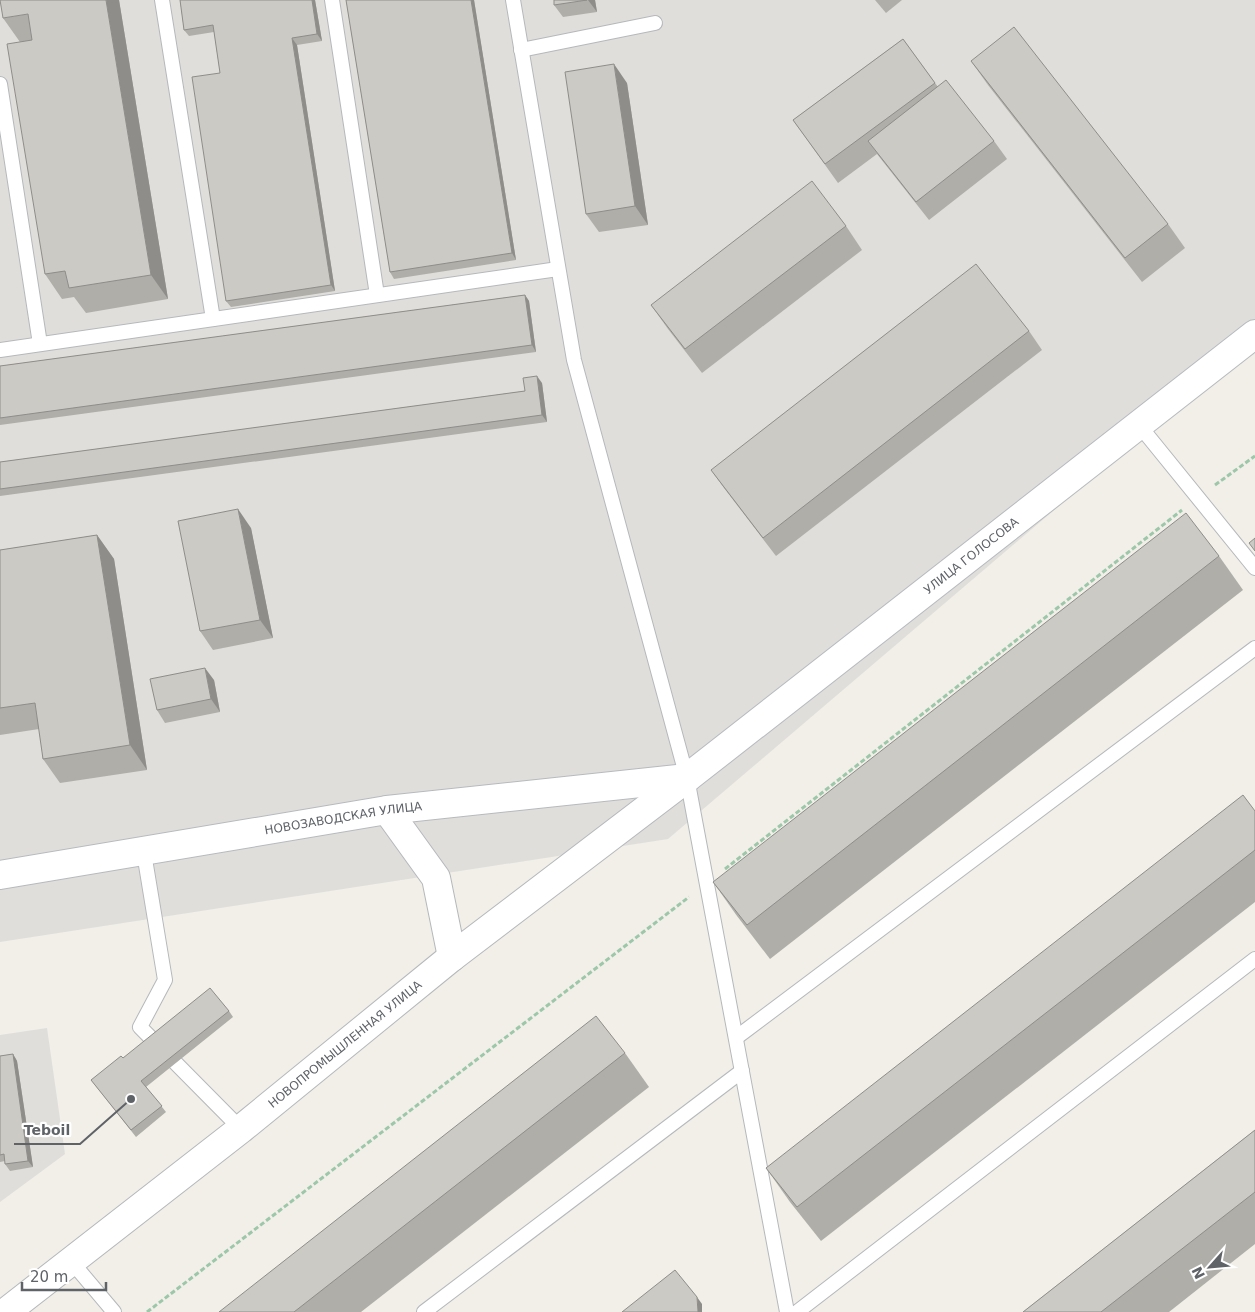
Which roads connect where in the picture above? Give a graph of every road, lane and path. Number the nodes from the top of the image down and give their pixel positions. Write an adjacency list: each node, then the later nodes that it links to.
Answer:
1 (162, 0): 9 (lane)
2 (332, 0): 8 (lane)
3 (513, 0): 5 (lane)
4 (655, 23): 5 (lane)
5 (521, 50): 7 (lane)
6 (0, 84): 11 (lane)
7 (558, 269): 8 (lane); 16 (lane)
8 (377, 295): 9 (lane)
9 (213, 319): 11 (lane)
10 (1255, 334): 13 (main road, УЛИЦА ГОЛОСОВА)
11 (40, 344): 12 (lane)
12 (0, 350)
13 (1139, 425): 14 (lane); 16 (main road, УЛИЦА ГОЛОСОВА)
14 (1254, 564)
15 (1255, 648): 22 (lane)
16 (687, 778): 17 (main road, НОВОЗАВОДСКАЯ УЛИЦА); 20 (main road, НОВОПРОМЫШЛЕННАЯ УЛИЦА); 22 (lane)
17 (387, 810): 18 (main road, НОВОЗАВОДСКАЯ УЛИЦА); 20 (main road)
18 (144, 852): 19 (main road, НОВОЗАВОДСКАЯ УЛИЦА); 24 (lane)
19 (0, 875)
20 (452, 958): 24 (main road, НОВОПРОМЫШЛЕННАЯ УЛИЦА)
21 (1255, 959): 30 (lane)
22 (737, 1037): 23 (lane)
23 (742, 1071): 28 (lane); 29 (lane)
24 (241, 1129): 25 (main road, НОВОПРОМЫШЛЕННАЯ УЛИЦА)
25 (71, 1261): 26 (main road, НОВОПРОМЫШЛЕННАЯ УЛИЦА); 27 (lane)
26 (6, 1312)
27 (114, 1312)
28 (424, 1312)
29 (788, 1312)
30 (797, 1312)

